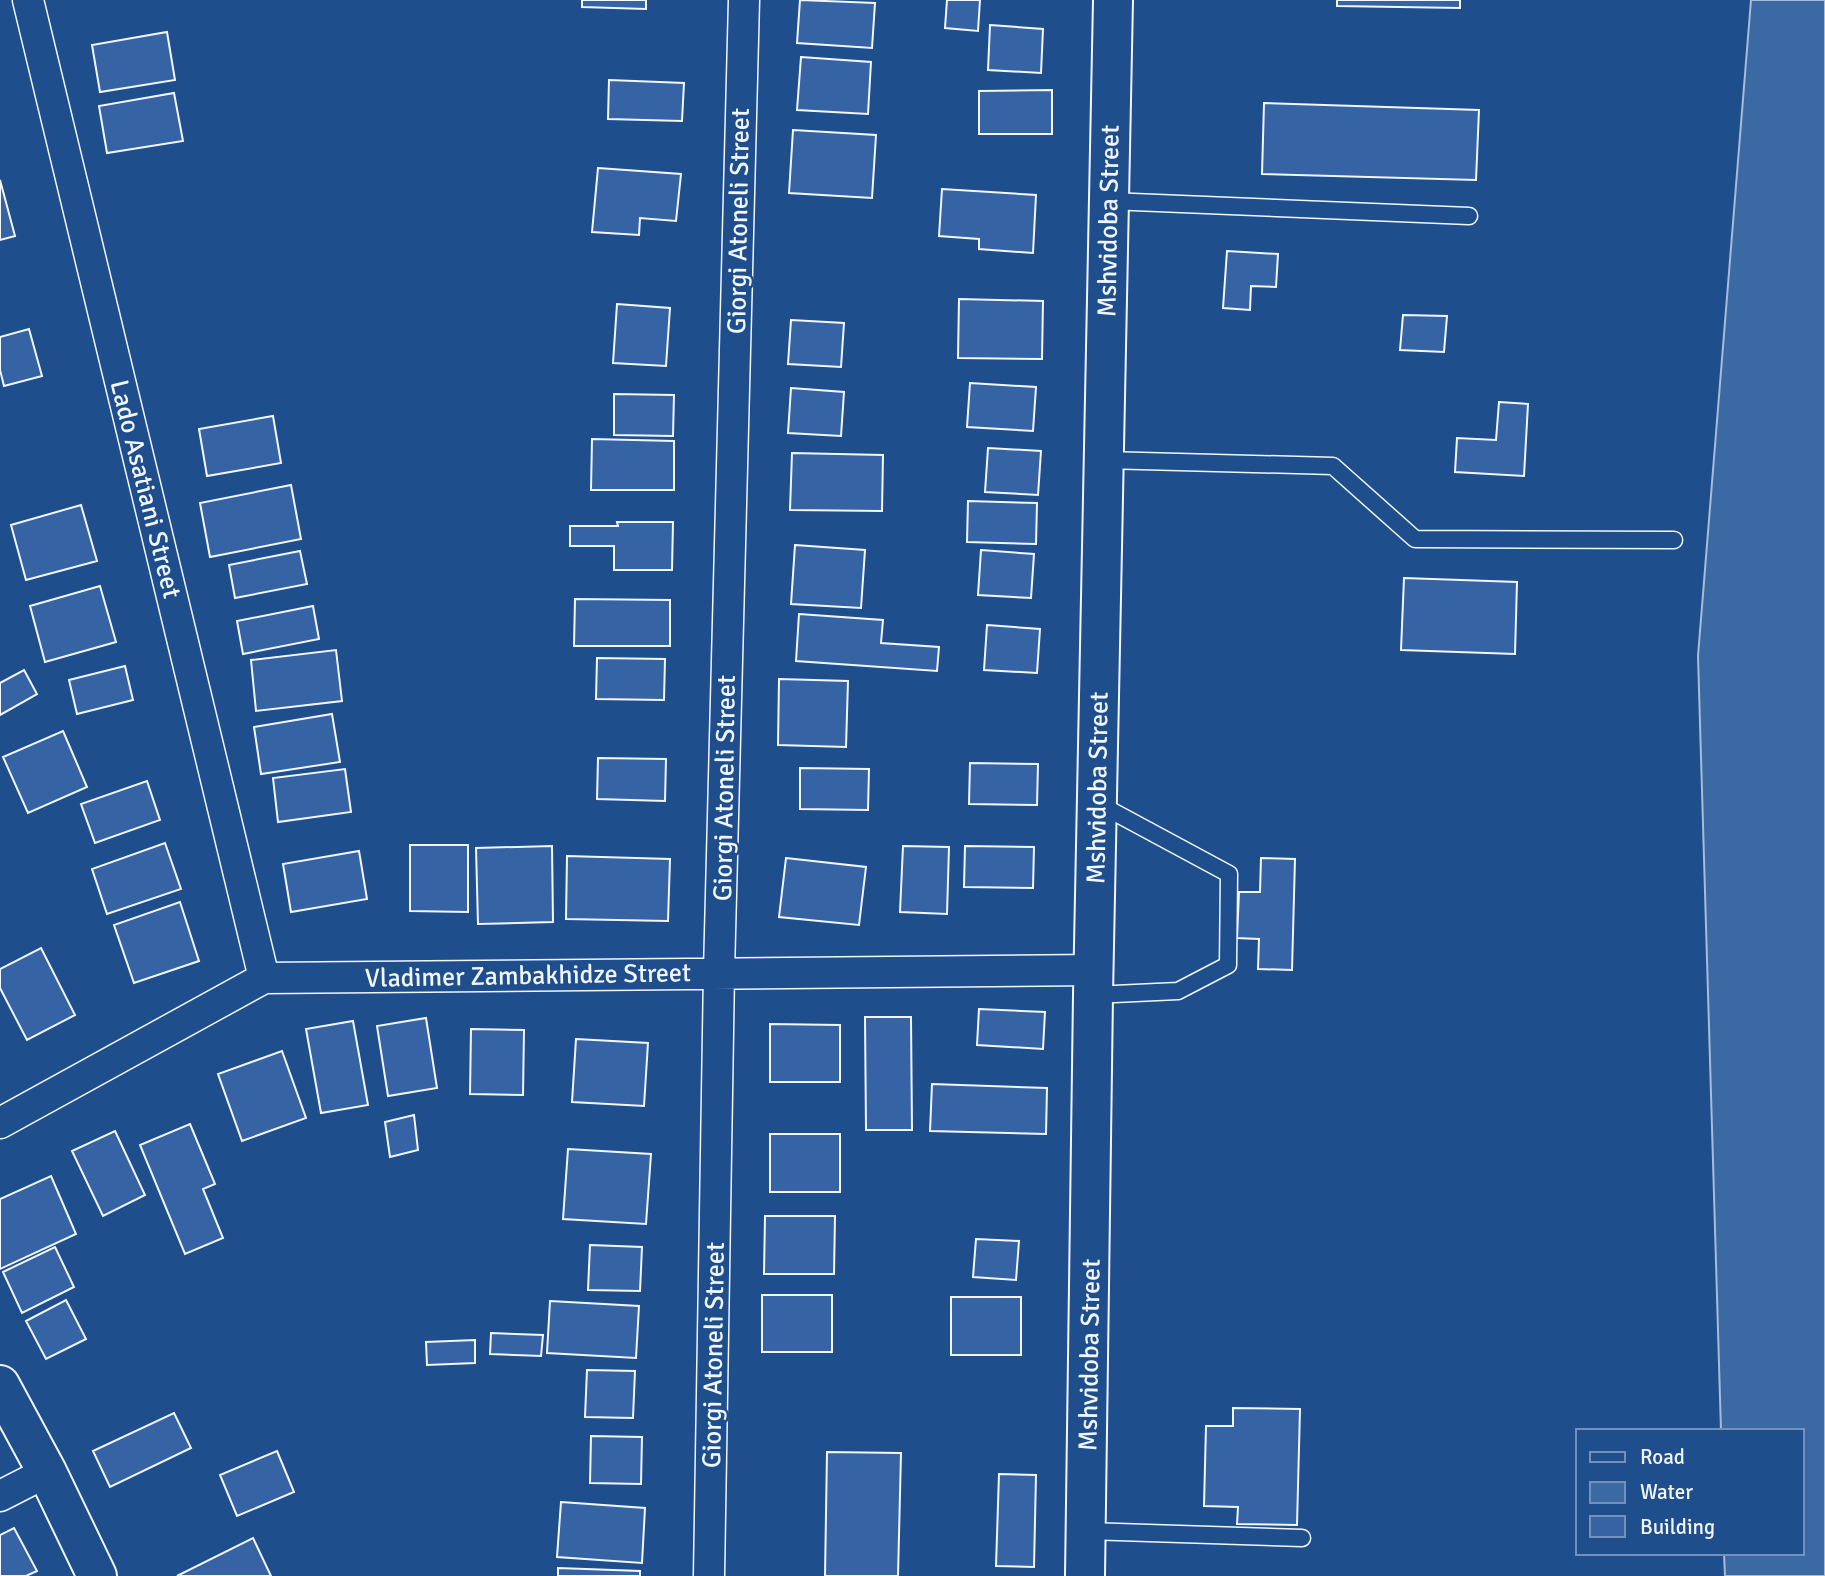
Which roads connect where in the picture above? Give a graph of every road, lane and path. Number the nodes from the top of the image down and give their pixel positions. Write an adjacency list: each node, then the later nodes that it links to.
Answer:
1 (28, 0): 10 (street, Lado Asatiani Street)
2 (744, 0): 9 (street, Giorgi Atoneli Street)
3 (1112, 0): 4 (street, Mshvidoba Street)
4 (1109, 201): 5 (lane); 6 (street, Mshvidoba Street)
5 (1469, 216)
6 (1104, 460): 7 (lane); 8 (street, Mshvidoba Street)
7 (1674, 540)
8 (1097, 803): 11 (street, Mshvidoba Street); 11 (lane)
9 (719, 972): 10 (street, Vladimer Zambakhidze Street); 11 (street, Vladimer Zambakhidze Street); 19 (street, Giorgi Atoneli Street)
10 (264, 978): 12 (street, Vladimer Zambakhidze Street)
11 (1093, 982): 16 (street, Mshvidoba Street)
12 (0, 1123)
13 (0, 1385): 14 (street)
14 (47, 1472): 15 (street); 18 (street)
15 (0, 1496)
16 (1087, 1531): 17 (lane); 20 (street, Mshvidoba Street)
17 (1303, 1538)
18 (97, 1576)
19 (709, 1576)
20 (1085, 1576)

